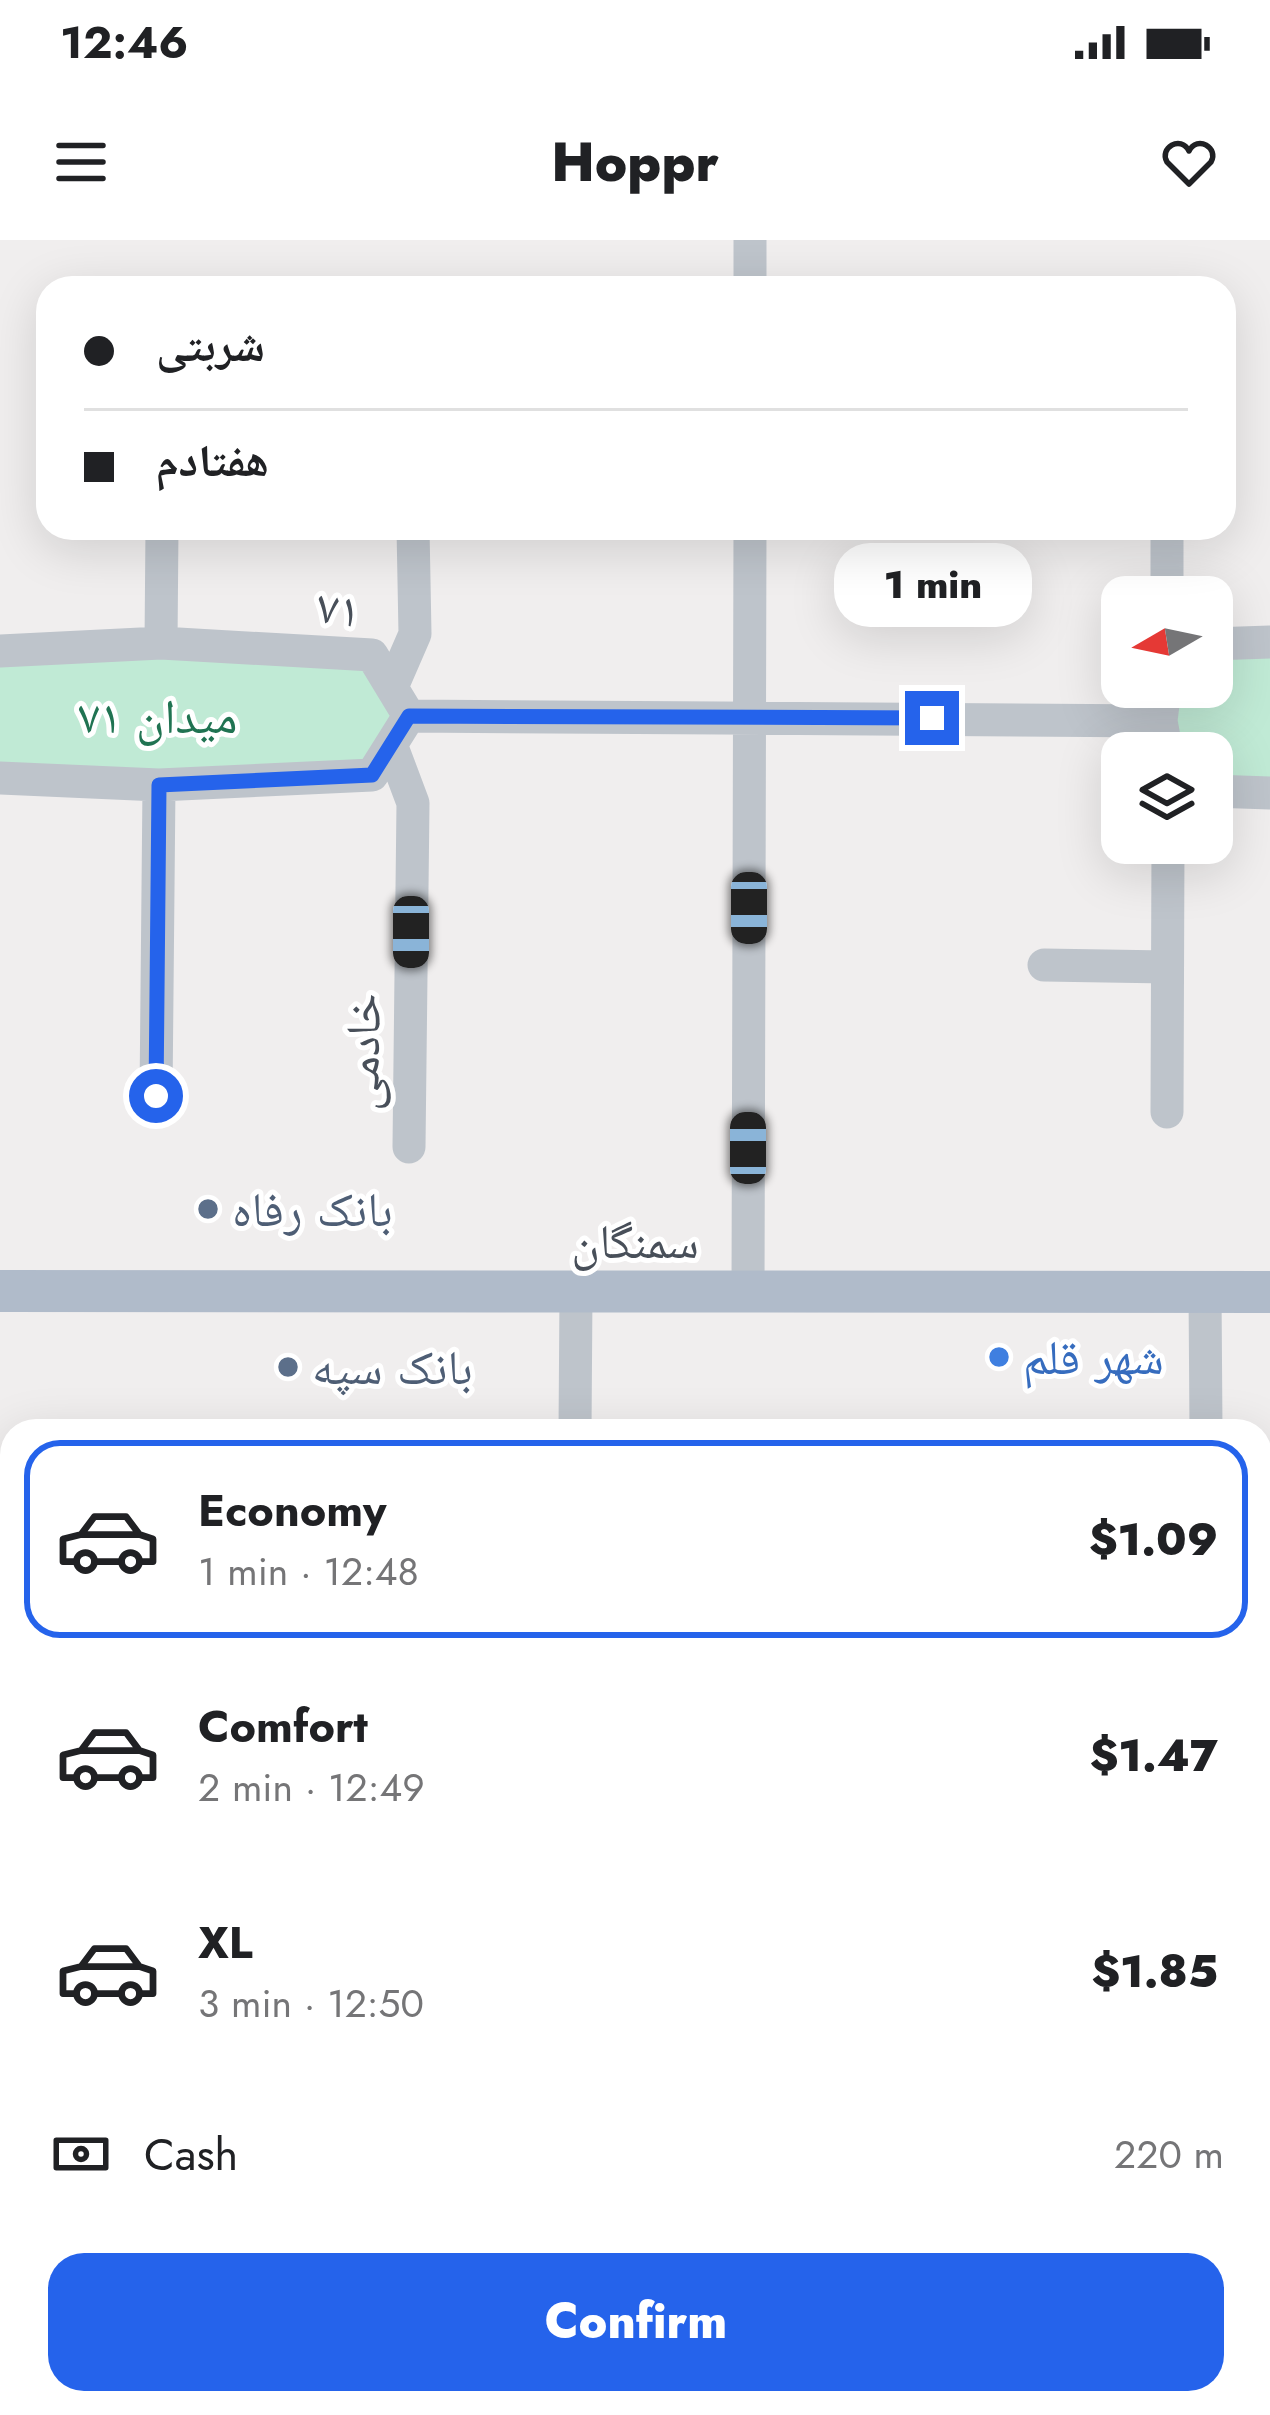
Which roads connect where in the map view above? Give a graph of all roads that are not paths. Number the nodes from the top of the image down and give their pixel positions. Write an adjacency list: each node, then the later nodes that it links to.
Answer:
1 (750, 240): 2 (street)
2 (750, 276)
3 (162, 540): 9 (street)
4 (413, 540): 12 (street)
5 (750, 540): 13 (street)
6 (1167, 540): 7 (street)
7 (1167, 576)
8 (1270, 642): 10 (street)
9 (161, 643): 11 (street, ۷۱); 12 (street, ۷۱)
10 (1233, 643)
11 (0, 651)
12 (400, 701): 13 (street); 15 (street)
13 (749, 716): 14 (street); 29 (street)
14 (1164, 720)
15 (392, 747): 17 (street); 25 (street, خادمی)
16 (0, 778): 17 (street)
17 (159, 785): 23 (street)
18 (1233, 792): 19 (street)
19 (1270, 793)
20 (1168, 864): 22 (street)
21 (1044, 964): 22 (street)
22 (1167, 967): 24 (street)
23 (156, 1096)
24 (1167, 1112)
25 (409, 1147)
26 (0, 1291): 28 (main road, سمنگان)
27 (1205, 1291): 29 (main road, سمنگان); 30 (main road, سمنگان); 32 (street)
28 (576, 1292): 29 (main road, سمنگان); 31 (street)
29 (748, 1292)
30 (1270, 1292)
31 (575, 1419)
32 (1206, 1419)

